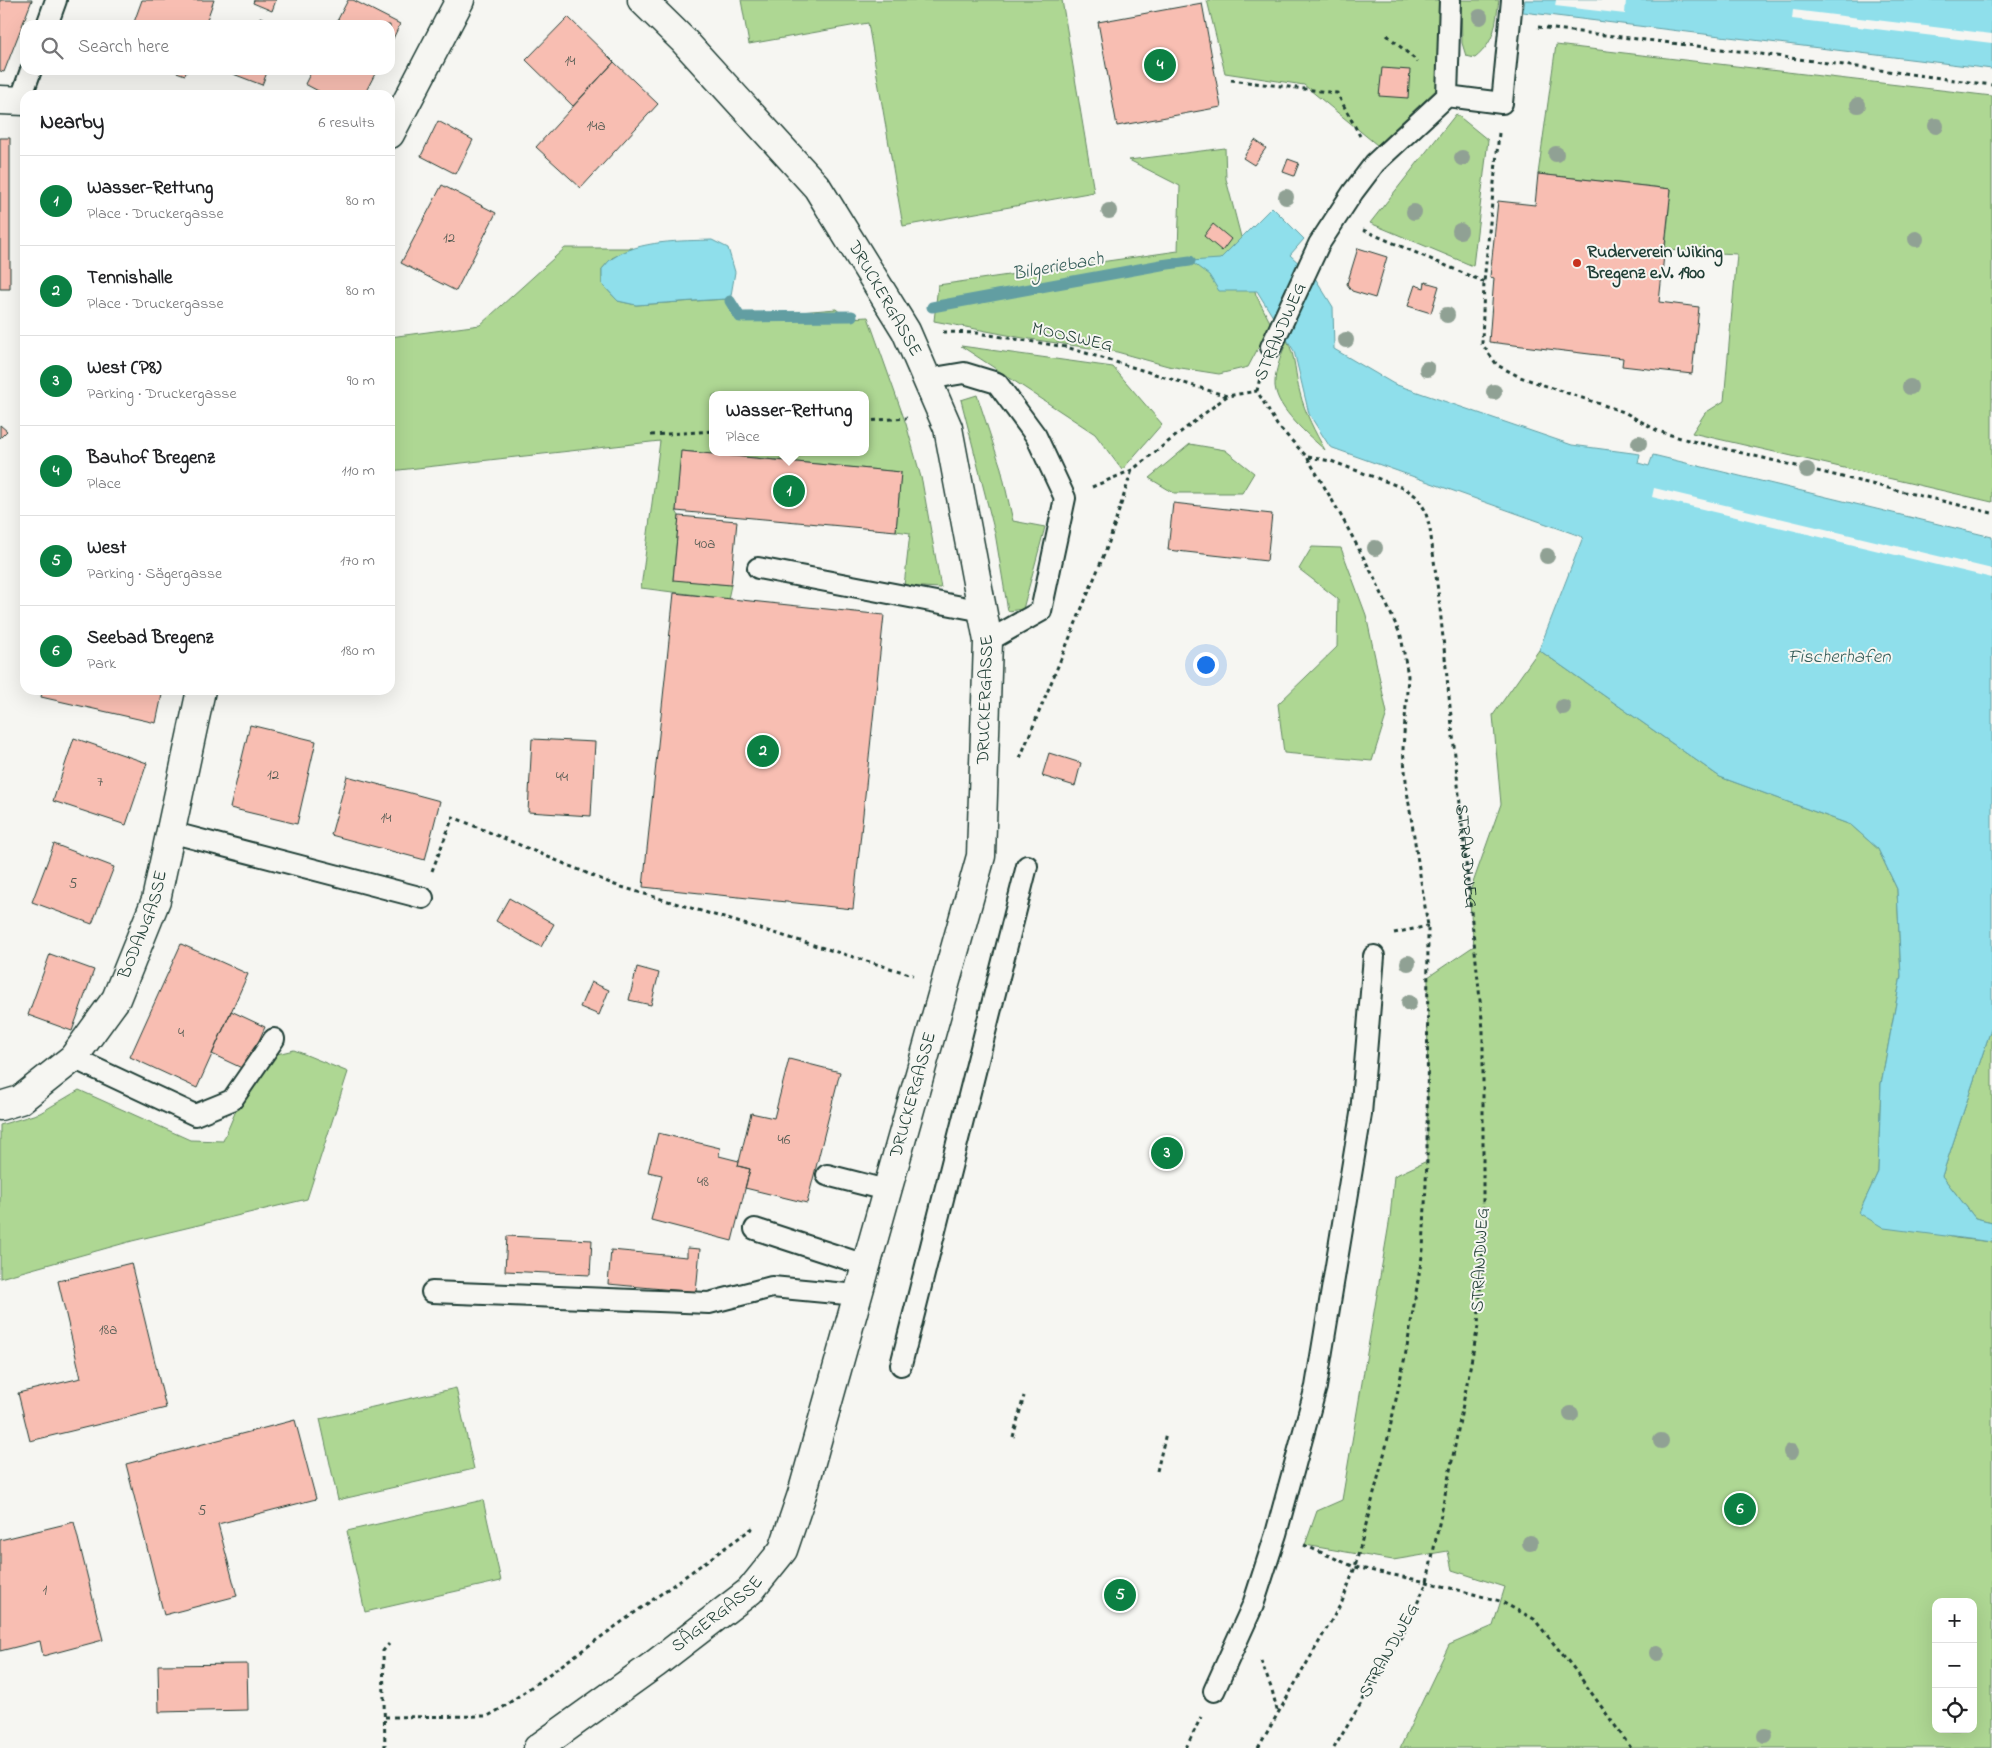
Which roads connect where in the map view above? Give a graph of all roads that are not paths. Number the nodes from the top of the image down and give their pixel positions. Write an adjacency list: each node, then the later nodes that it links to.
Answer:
1 (56, 0): 6 (lane)
2 (460, 0): 10 (street)
3 (642, 0): 12 (street, DRUCKERGASSE)
4 (1450, 0): 9 (lane)
5 (1512, 0): 9 (lane)
6 (49, 20)
7 (28, 75): 8 (lane)
8 (21, 90)
9 (1446, 96): 11 (lane, STRANDWEG)
10 (395, 124)
11 (1271, 348)
12 (928, 379): 14 (street, DRUCKERGASSE); 15 (lane)
13 (758, 568): 14 (lane)
14 (983, 611): 15 (street, DRUCKERGASSE)
15 (988, 641): 25 (street, DRUCKERGASSE)
16 (200, 695): 17 (street, BODANGASSE)
17 (170, 832): 19 (lane); 22 (street, BODANGASSE)
18 (1027, 866): 30 (lane)
19 (423, 898)
20 (1374, 956): 32 (lane)
21 (274, 1039): 22 (lane)
22 (73, 1058): 23 (street, BODANGASSE)
23 (0, 1106)
24 (827, 1175): 25 (lane)
25 (886, 1190): 27 (street, DRUCKERGASSE)
26 (755, 1229): 27 (lane)
27 (866, 1265): 29 (street, DRUCKERGASSE)
28 (432, 1292): 29 (lane)
29 (857, 1295): 31 (street, DRUCKERGASSE)
30 (901, 1365)
31 (821, 1424): 33 (street, SÄGERGASSE)
32 (1214, 1691)
33 (538, 1748)

